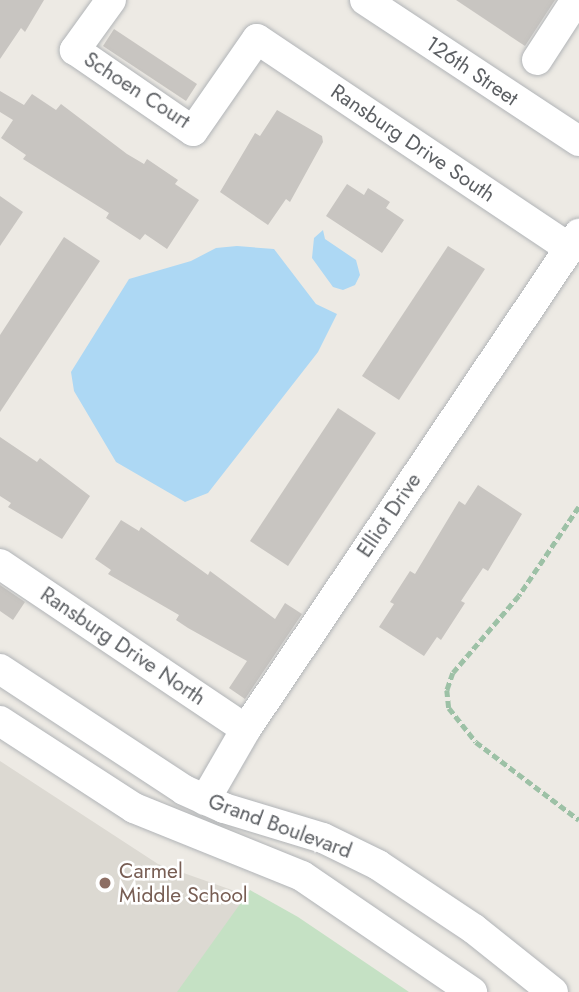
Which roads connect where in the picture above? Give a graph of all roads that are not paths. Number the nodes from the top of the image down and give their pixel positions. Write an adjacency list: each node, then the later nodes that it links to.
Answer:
1 (111, 0): 4 (street, Schoen Court)
2 (365, 0): 6 (street, 126th Street)
3 (576, 0): 5 (street)
4 (257, 39): 7 (street, Ransburg Drive South)
5 (537, 60)
6 (579, 141)
7 (574, 241): 11 (street, Elliot Drive)
8 (0, 565): 11 (street, Ransburg Drive North)
9 (0, 669): 12 (street, Grand Boulevard)
10 (0, 721): 13 (street, Grand Boulevard)
11 (246, 729): 12 (street, Elliot Drive)
12 (205, 800): 14 (street, Grand Boulevard)
13 (472, 992)
14 (553, 992)

